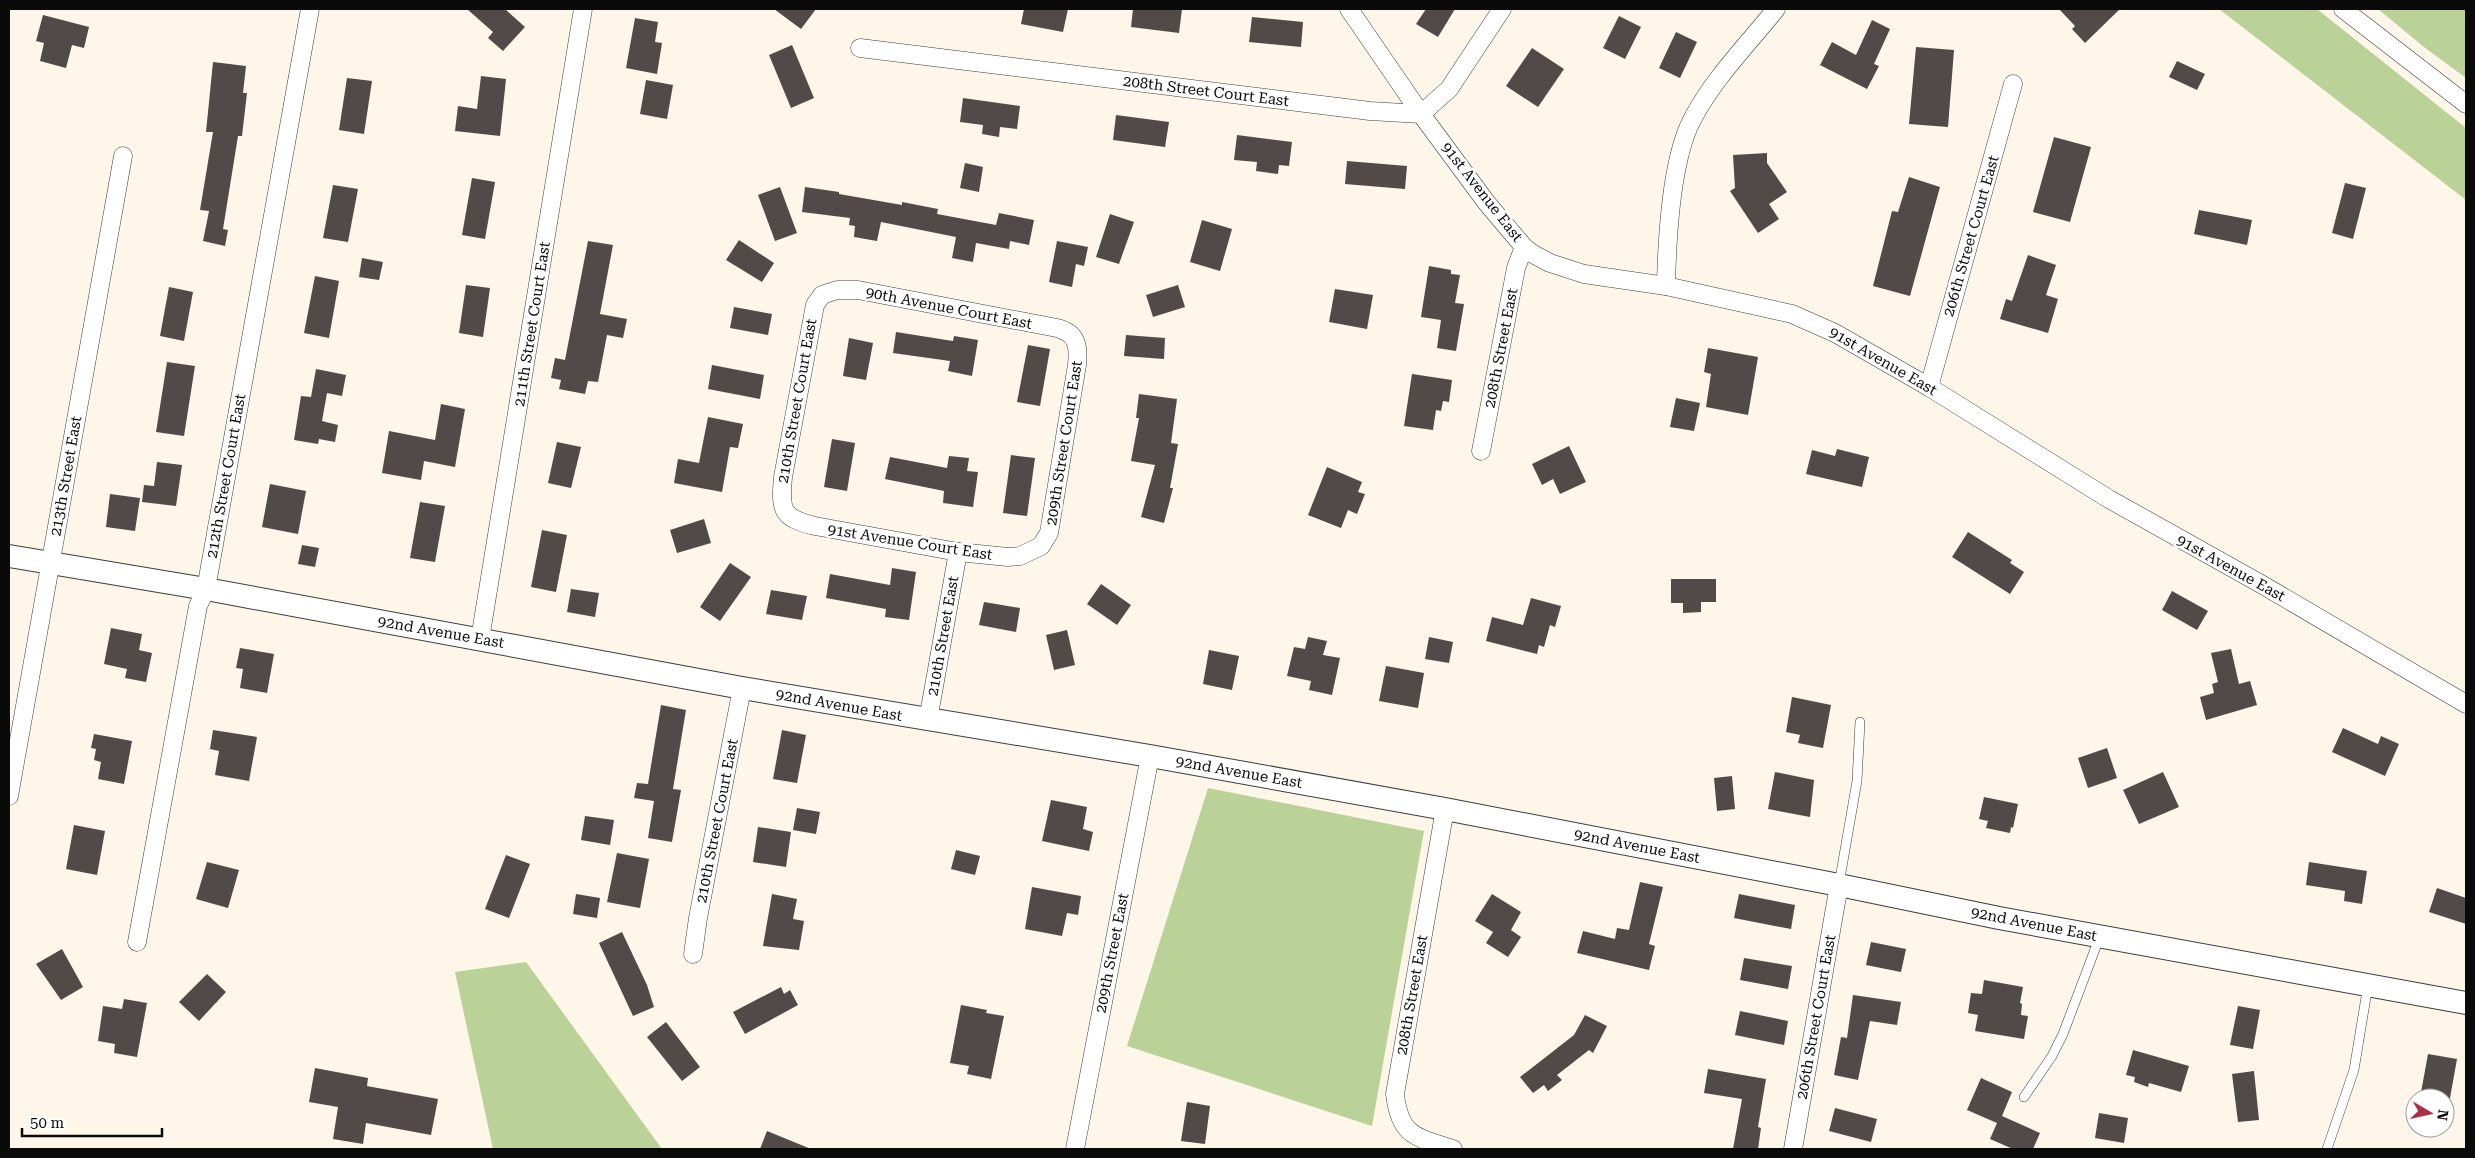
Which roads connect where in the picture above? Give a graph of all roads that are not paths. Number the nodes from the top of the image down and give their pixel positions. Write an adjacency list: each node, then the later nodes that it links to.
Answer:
1 (310, 9): 23 (street, 212th Street Court East)
2 (583, 9): 24 (street, 211th Street Court East)
3 (1349, 9): 10 (street, 91st Avenue East)
4 (1502, 9): 10 (street)
5 (1776, 9): 13 (street)
6 (2343, 9): 9 (street)
7 (860, 48): 10 (street, 208th Street Court East)
8 (2013, 84): 16 (street, 206th Street Court East)
9 (2466, 104)
10 (1421, 114): 12 (street, 91st Avenue East)
11 (123, 156): 22 (street, 213th Street East)
12 (1524, 247): 13 (street, 91st Avenue East); 17 (street, 208th Street East)
13 (1666, 286): 16 (street, 91st Avenue East)
14 (822, 295): 15 (street, 90th Avenue Court East); 18 (street, 210th Street Court East)
15 (1074, 338): 19 (street, 209th Street Court East)
16 (1928, 387): 26 (street, 91st Avenue East)
17 (1481, 451)
18 (783, 510): 20 (street, 91st Avenue Court East)
19 (1041, 546): 20 (street, 91st Avenue Court East)
20 (958, 552): 27 (street, 210th Street East)
21 (9, 556): 22 (street, 92nd Avenue East)
22 (50, 563): 23 (street, 92nd Avenue East); 30 (street, 213th Street East)
23 (206, 589): 24 (street, 92nd Avenue East); 34 (street, 212th Street Court East)
24 (480, 639): 25 (street, 92nd Avenue East)
25 (742, 688): 27 (street, 92nd Avenue East); 35 (street, 210th Street Court East)
26 (2466, 704)
27 (928, 720): 29 (street, 92nd Avenue East)
28 (1860, 722): 32 (lane)
29 (1150, 756): 31 (street, 92nd Avenue East); 39 (street, 209th Street East)
30 (9, 796)
31 (1445, 809): 32 (street, 92nd Avenue East); 40 (street, 208th Street East)
32 (1839, 885): 33 (street, 92nd Avenue East); 41 (street, 206th Street Court East)
33 (2100, 936): 36 (street, 92nd Avenue East); 38 (lane)
34 (137, 942)
35 (694, 954)
36 (2368, 985): 37 (street, 92nd Avenue East); 42 (lane)
37 (2466, 1002)
38 (2024, 1097)
39 (1075, 1149)
40 (1453, 1149)
41 (1793, 1149)
42 (2326, 1149)

